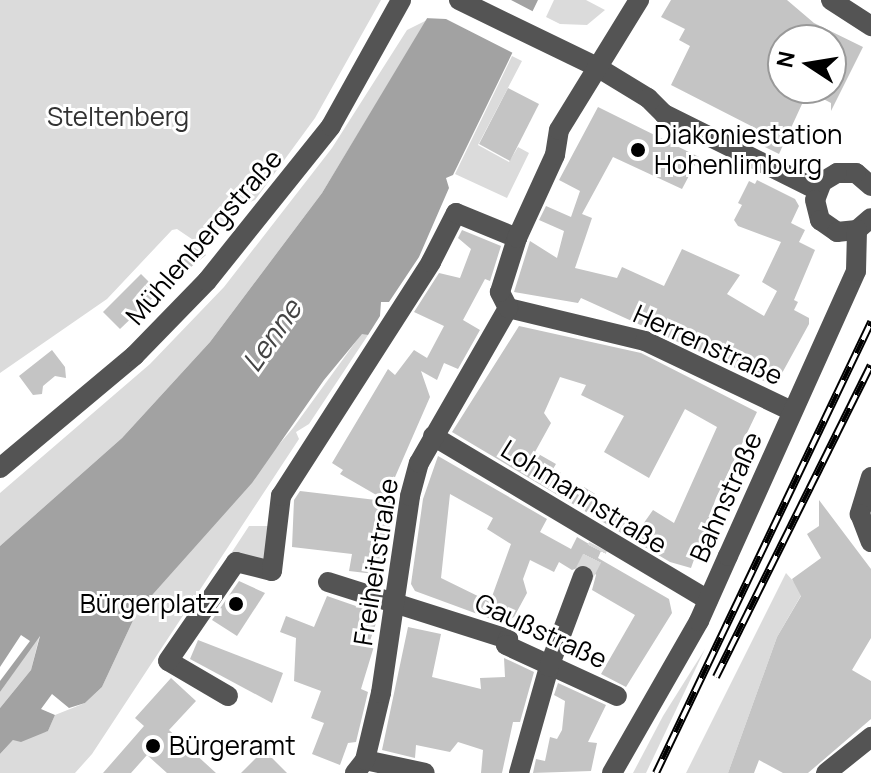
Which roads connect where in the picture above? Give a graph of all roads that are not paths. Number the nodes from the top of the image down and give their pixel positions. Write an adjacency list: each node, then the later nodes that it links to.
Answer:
1 (401, 0): 14 (street, Mühlenbergstraße)
2 (459, 0): 6 (street)
3 (639, 0): 6 (street)
4 (831, 0): 5 (street)
5 (871, 26)
6 (597, 67): 8 (street); 10 (street)
7 (871, 186): 8 (street)
8 (817, 190): 9 (street, Bahnstraße)
9 (864, 224): 12 (street, Bahnstraße)
10 (517, 238): 11 (street); 22 (street)
11 (508, 308): 12 (street, Herrenstraße); 13 (street, Freiheitstraße)
12 (792, 411): 20 (street, Bahnstraße)
13 (433, 436): 19 (street, Freiheitstraße); 20 (street, Lohmannstraße)
14 (0, 468)
15 (871, 477): 16 (street)
16 (871, 542)
17 (583, 576): 21 (street)
18 (328, 582): 19 (street)
19 (396, 600): 21 (street, Gaußstraße); 25 (street, Freiheitstraße)
20 (708, 600): 29 (street, Bahnstraße)
21 (549, 667): 23 (street, Gaußstraße); 28 (street)
22 (228, 696)
23 (617, 696)
24 (871, 737): 26 (street)
25 (360, 767): 27 (street)
26 (835, 770)
27 (425, 773)
28 (519, 773)
29 (612, 773)

